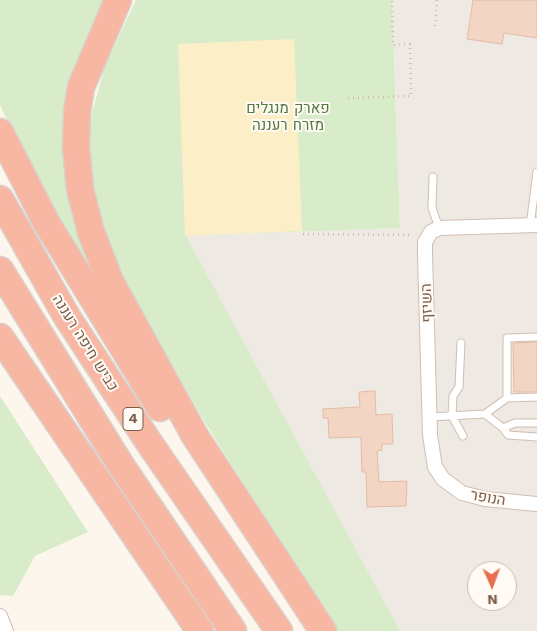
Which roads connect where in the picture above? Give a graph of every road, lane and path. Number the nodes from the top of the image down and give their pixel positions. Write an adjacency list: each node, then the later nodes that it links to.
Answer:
1 (118, 0): 35 (highway)
2 (392, 0): 5 (path)
3 (437, 0): 4 (path)
4 (435, 26)
5 (348, 98)
6 (0, 132): 34 (highway)
7 (537, 172): 10 (lane)
8 (434, 177): 11 (lane)
9 (0, 198): 33 (highway, כביש חיפה רעננה / 4)
10 (533, 226): 11 (street)
11 (439, 228): 22 (street, השיזף)
12 (303, 234): 13 (path)
13 (420, 235)
14 (0, 270): 32 (highway, 4)
15 (0, 336): 31 (highway)
16 (537, 337): 19 (lane)
17 (461, 343): 21 (lane)
18 (537, 397): 19 (lane)
19 (507, 398): 20 (lane)
20 (485, 414): 21 (lane); 24 (lane)
21 (452, 416): 22 (lane); 25 (lane)
22 (430, 417): 27 (street, השיזף)
23 (537, 423): 24 (lane)
24 (503, 428): 26 (lane)
25 (463, 436)
26 (537, 437)
27 (443, 479): 28 (street, הנופר)
28 (537, 504)
29 (0, 616): 30 (street)
30 (6, 631)
31 (200, 631)
32 (233, 631)
33 (279, 631)
34 (318, 631)
35 (323, 631)

